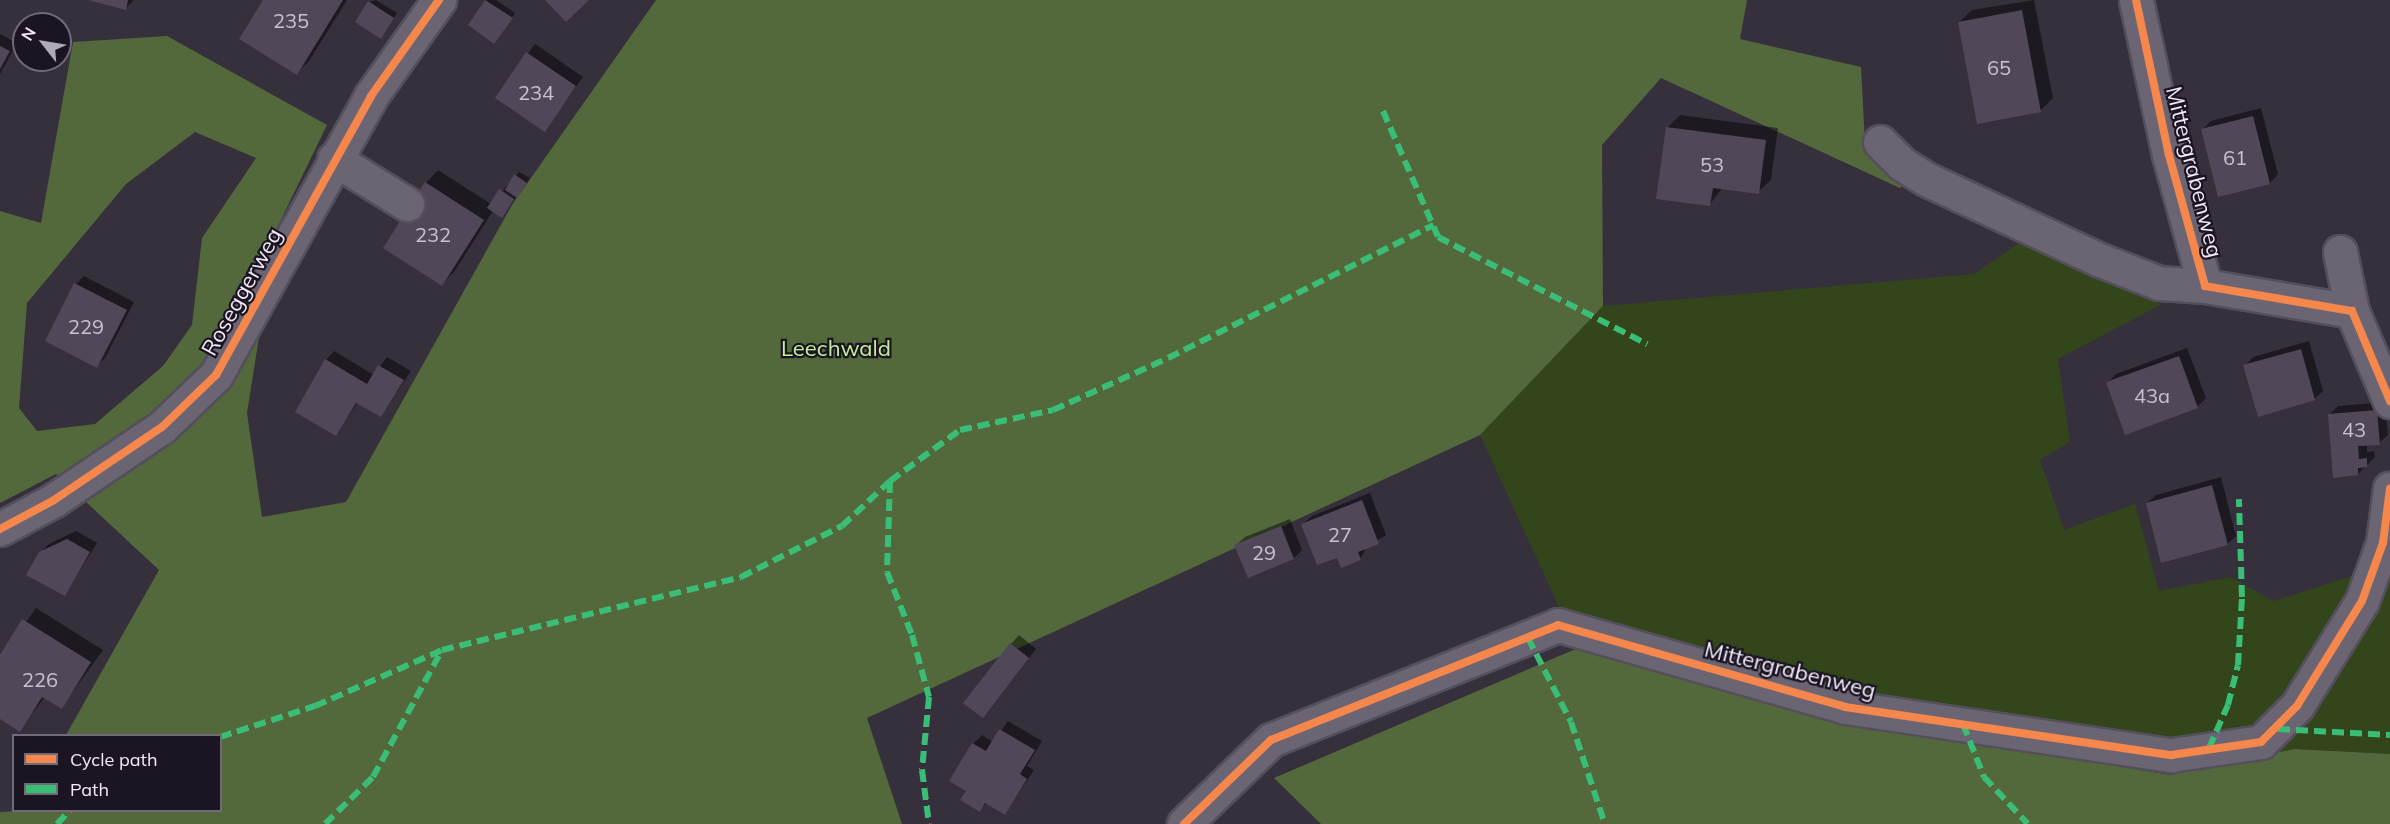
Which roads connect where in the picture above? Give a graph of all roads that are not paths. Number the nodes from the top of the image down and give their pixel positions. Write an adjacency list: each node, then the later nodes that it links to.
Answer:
1 (439, 0): 4 (street, Roseggerweg)
2 (2136, 0): 7 (street, Mittergrabenweg)
3 (1880, 142): 7 (street, Mittergrabenweg)
4 (334, 159): 5 (street); 11 (street, Roseggerweg)
5 (407, 204)
6 (2340, 252): 8 (street)
7 (2205, 286): 8 (street, Mittergrabenweg)
8 (2352, 310): 9 (street)
9 (2390, 401)
10 (2390, 488): 12 (street, Mittergrabenweg)
11 (0, 529)
12 (1184, 824)

